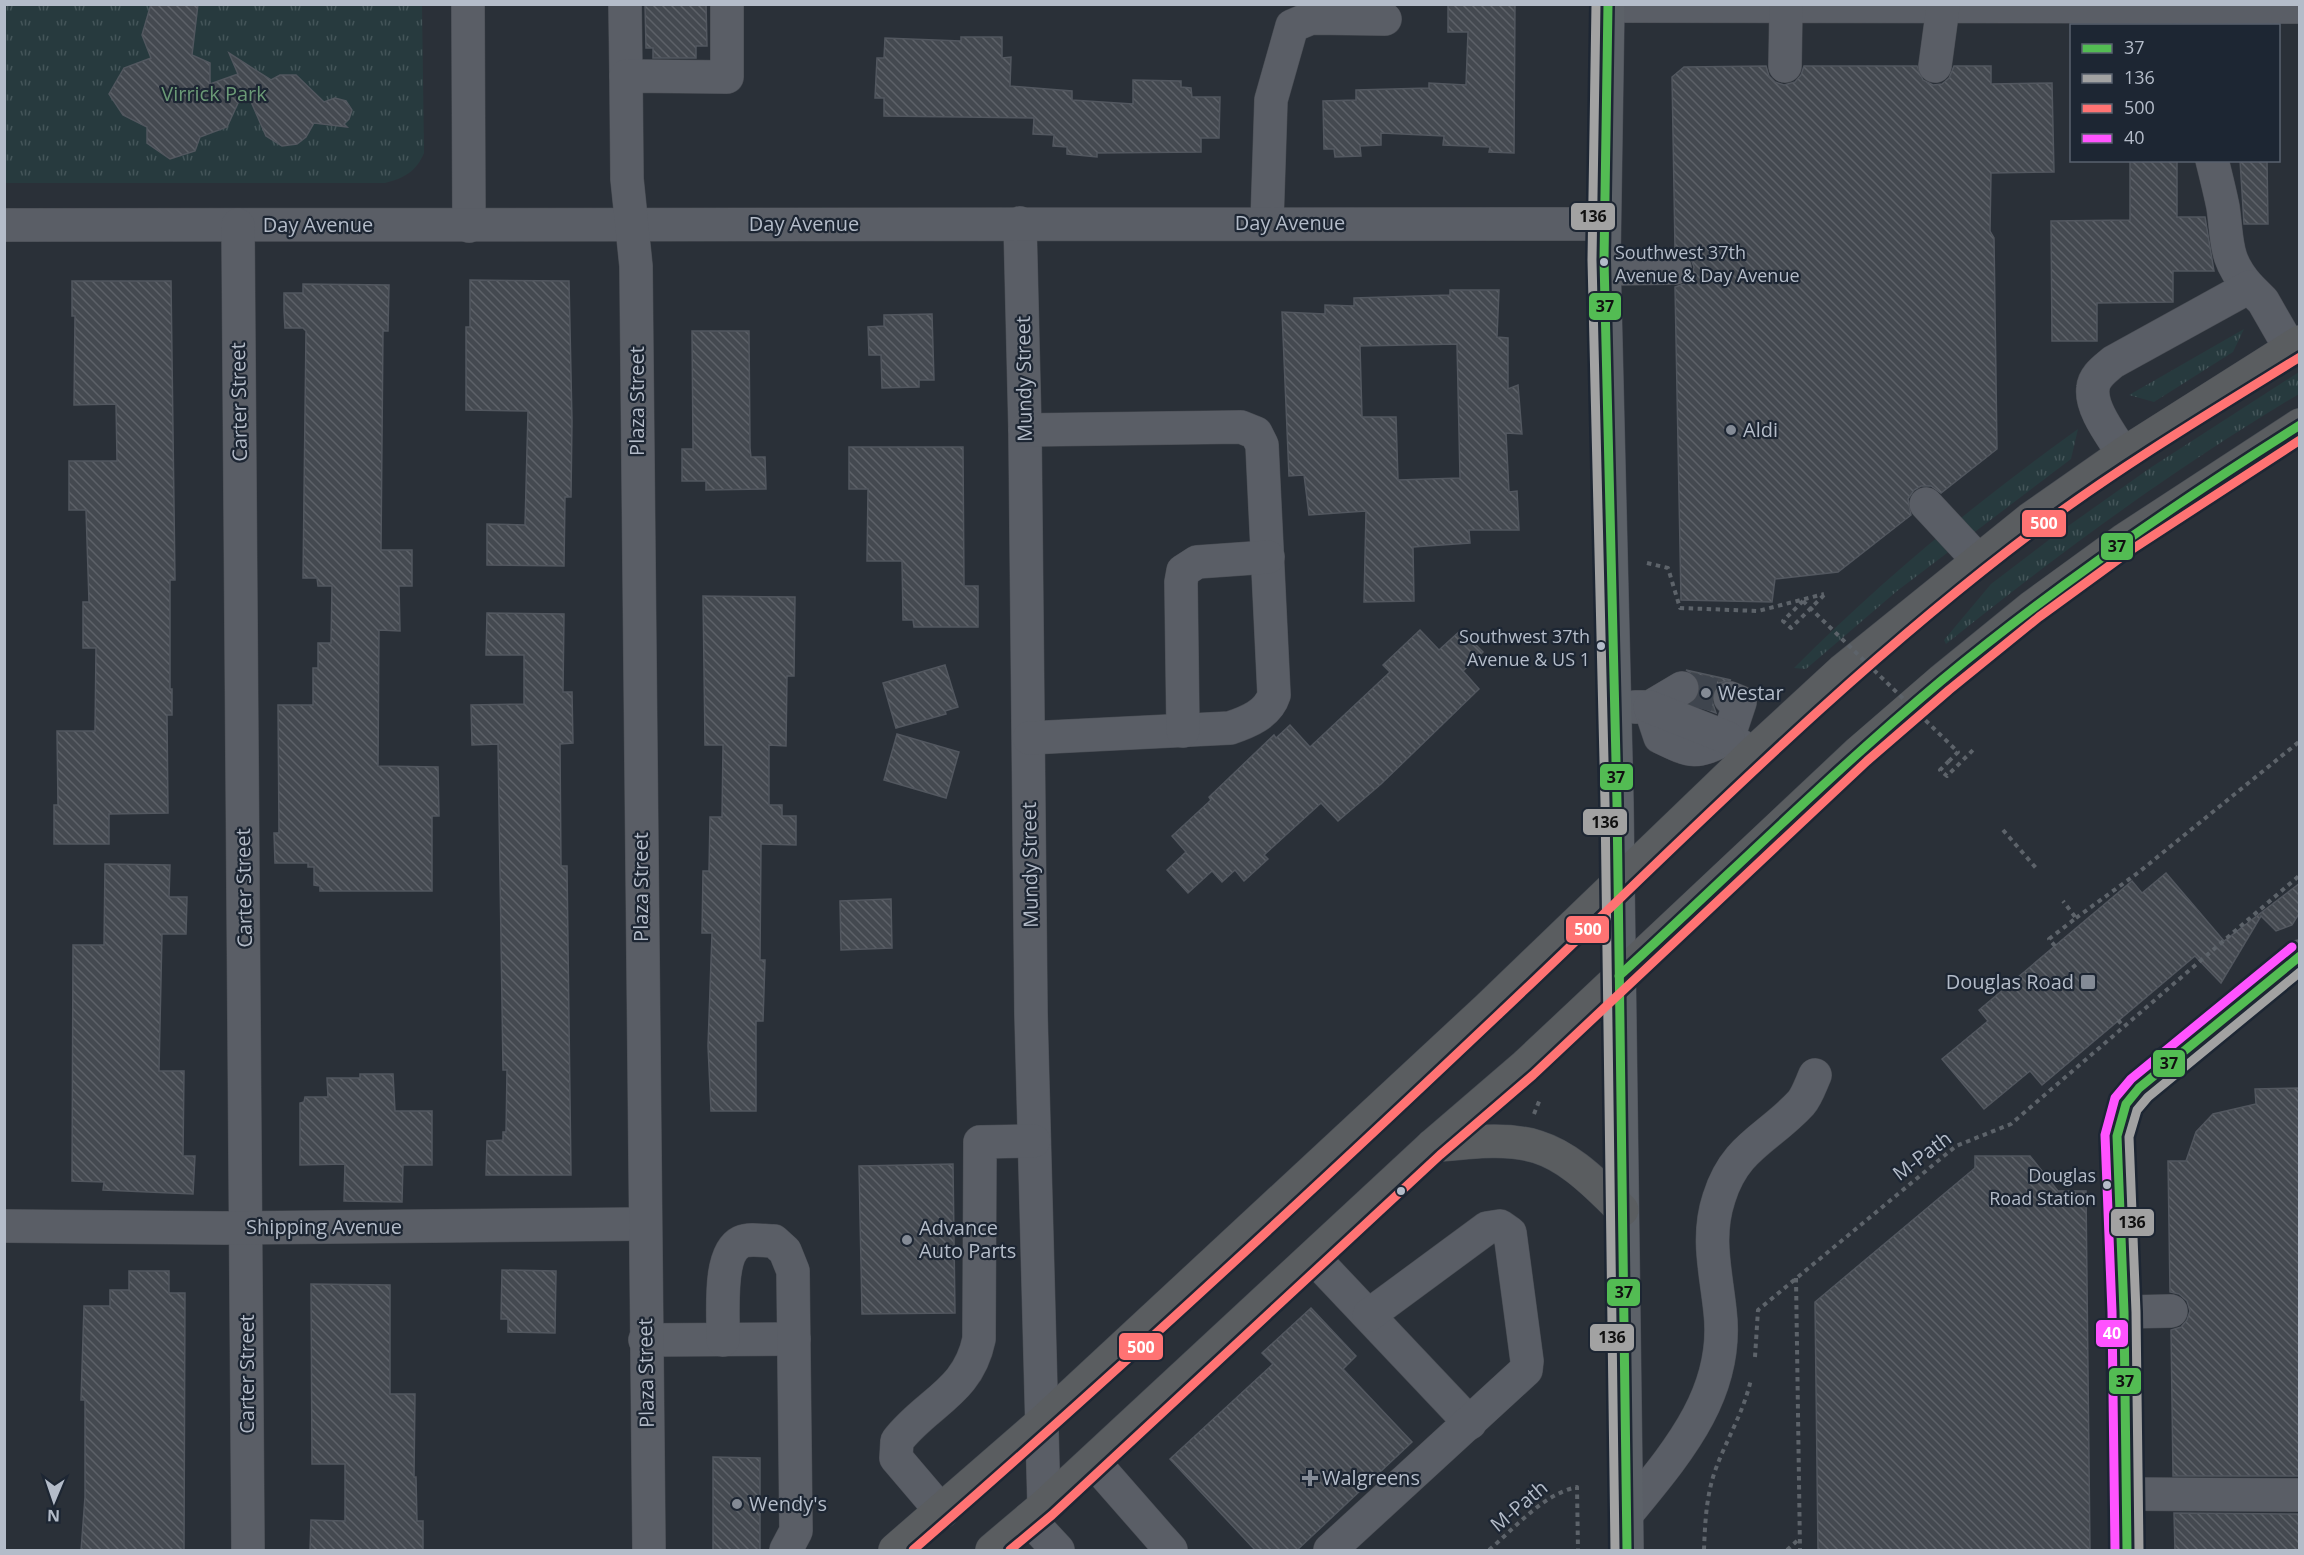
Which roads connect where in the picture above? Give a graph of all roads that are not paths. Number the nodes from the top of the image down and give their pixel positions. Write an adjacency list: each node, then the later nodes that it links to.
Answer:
1 (468, 4): 21 (street)
2 (625, 4): 13 (street, Plaza Street)
3 (727, 4): 13 (street)
4 (1608, 5): 5 (street); 18 (main road)
5 (1778, 6): 7 (street); 11 (street)
6 (2122, 6): 7 (street); 9 (street)
7 (1943, 7): 12 (street)
8 (2300, 7): 9 (street)
9 (2194, 16)
10 (1385, 19): 15 (street)
11 (1785, 66)
12 (1935, 66)
13 (626, 76): 17 (street, Plaza Street)
14 (2212, 162): 24 (street)
15 (1267, 222): 16 (street, Day Avenue); 18 (street, Day Avenue)
16 (1020, 223): 17 (street, Day Avenue); 27 (street, Mundy Street)
17 (632, 224): 21 (street, Day Avenue); 46 (street, Plaza Street)
18 (1604, 224): 23 (main road)
19 (4, 225): 20 (street, Day Avenue)
20 (238, 225): 21 (street, Day Avenue); 48 (street, Carter Street)
21 (469, 226)
22 (1675, 268): 23 (street)
23 (1604, 269): 34 (main road)
24 (2249, 287): 25 (street); 28 (street)
25 (2295, 345): 28 (highway)
26 (2300, 425): 41 (highway)
27 (1025, 430): 30 (street); 37 (street, Mundy Street)
28 (2123, 454): 31 (highway)
29 (1926, 504): 31 (street)
30 (1268, 557): 36 (street); 36 (street)
31 (1978, 560): 38 (highway)
32 (1682, 688): 35 (street)
33 (1730, 698): 38 (street)
34 (1614, 707): 35 (street); 39 (main road)
35 (1650, 707): 38 (street)
36 (1183, 731): 37 (street)
37 (1029, 738): 43 (street, Mundy Street)
38 (1740, 746): 39 (highway)
39 (1618, 883): 41 (main road); 56 (highway)
40 (2300, 956): 51 (street)
41 (1619, 976): 44 (highway); 45 (main road)
42 (1815, 1075): 63 (street)
43 (1034, 1141): 56 (street, Mundy Street); 61 (street)
44 (1432, 1146): 45 (highway); 49 (highway)
45 (1622, 1210): 63 (main road)
46 (643, 1224): 48 (street, Shipping Avenue); 54 (street, Plaza Street)
47 (4, 1226): 48 (street, Shipping Avenue)
48 (247, 1227): 64 (street, Carter Street)
49 (1313, 1257): 52 (street); 58 (highway)
50 (2170, 1311): 51 (street)
51 (2124, 1312): 59 (street)
52 (1369, 1315): 57 (street); 57 (street)
53 (794, 1339): 55 (street); 55 (street); 66 (street)
54 (645, 1340): 55 (street); 65 (street, Plaza Street)
55 (723, 1340)
56 (1041, 1423): 61 (highway); 62 (street, Mundy Street)
57 (1470, 1423): 71 (street)
58 (1093, 1461): 62 (highway); 70 (street)
59 (2126, 1494): 60 (street); 73 (street)
60 (2300, 1495)
61 (942, 1512): 67 (highway)
62 (1036, 1513): 68 (highway); 69 (street)
63 (1626, 1515): 72 (main road)
64 (248, 1551)
65 (649, 1551)
66 (786, 1551)
67 (895, 1551)
68 (992, 1551)
69 (1058, 1551)
70 (1171, 1551)
71 (1330, 1551)
72 (1627, 1551)
73 (2127, 1551)

